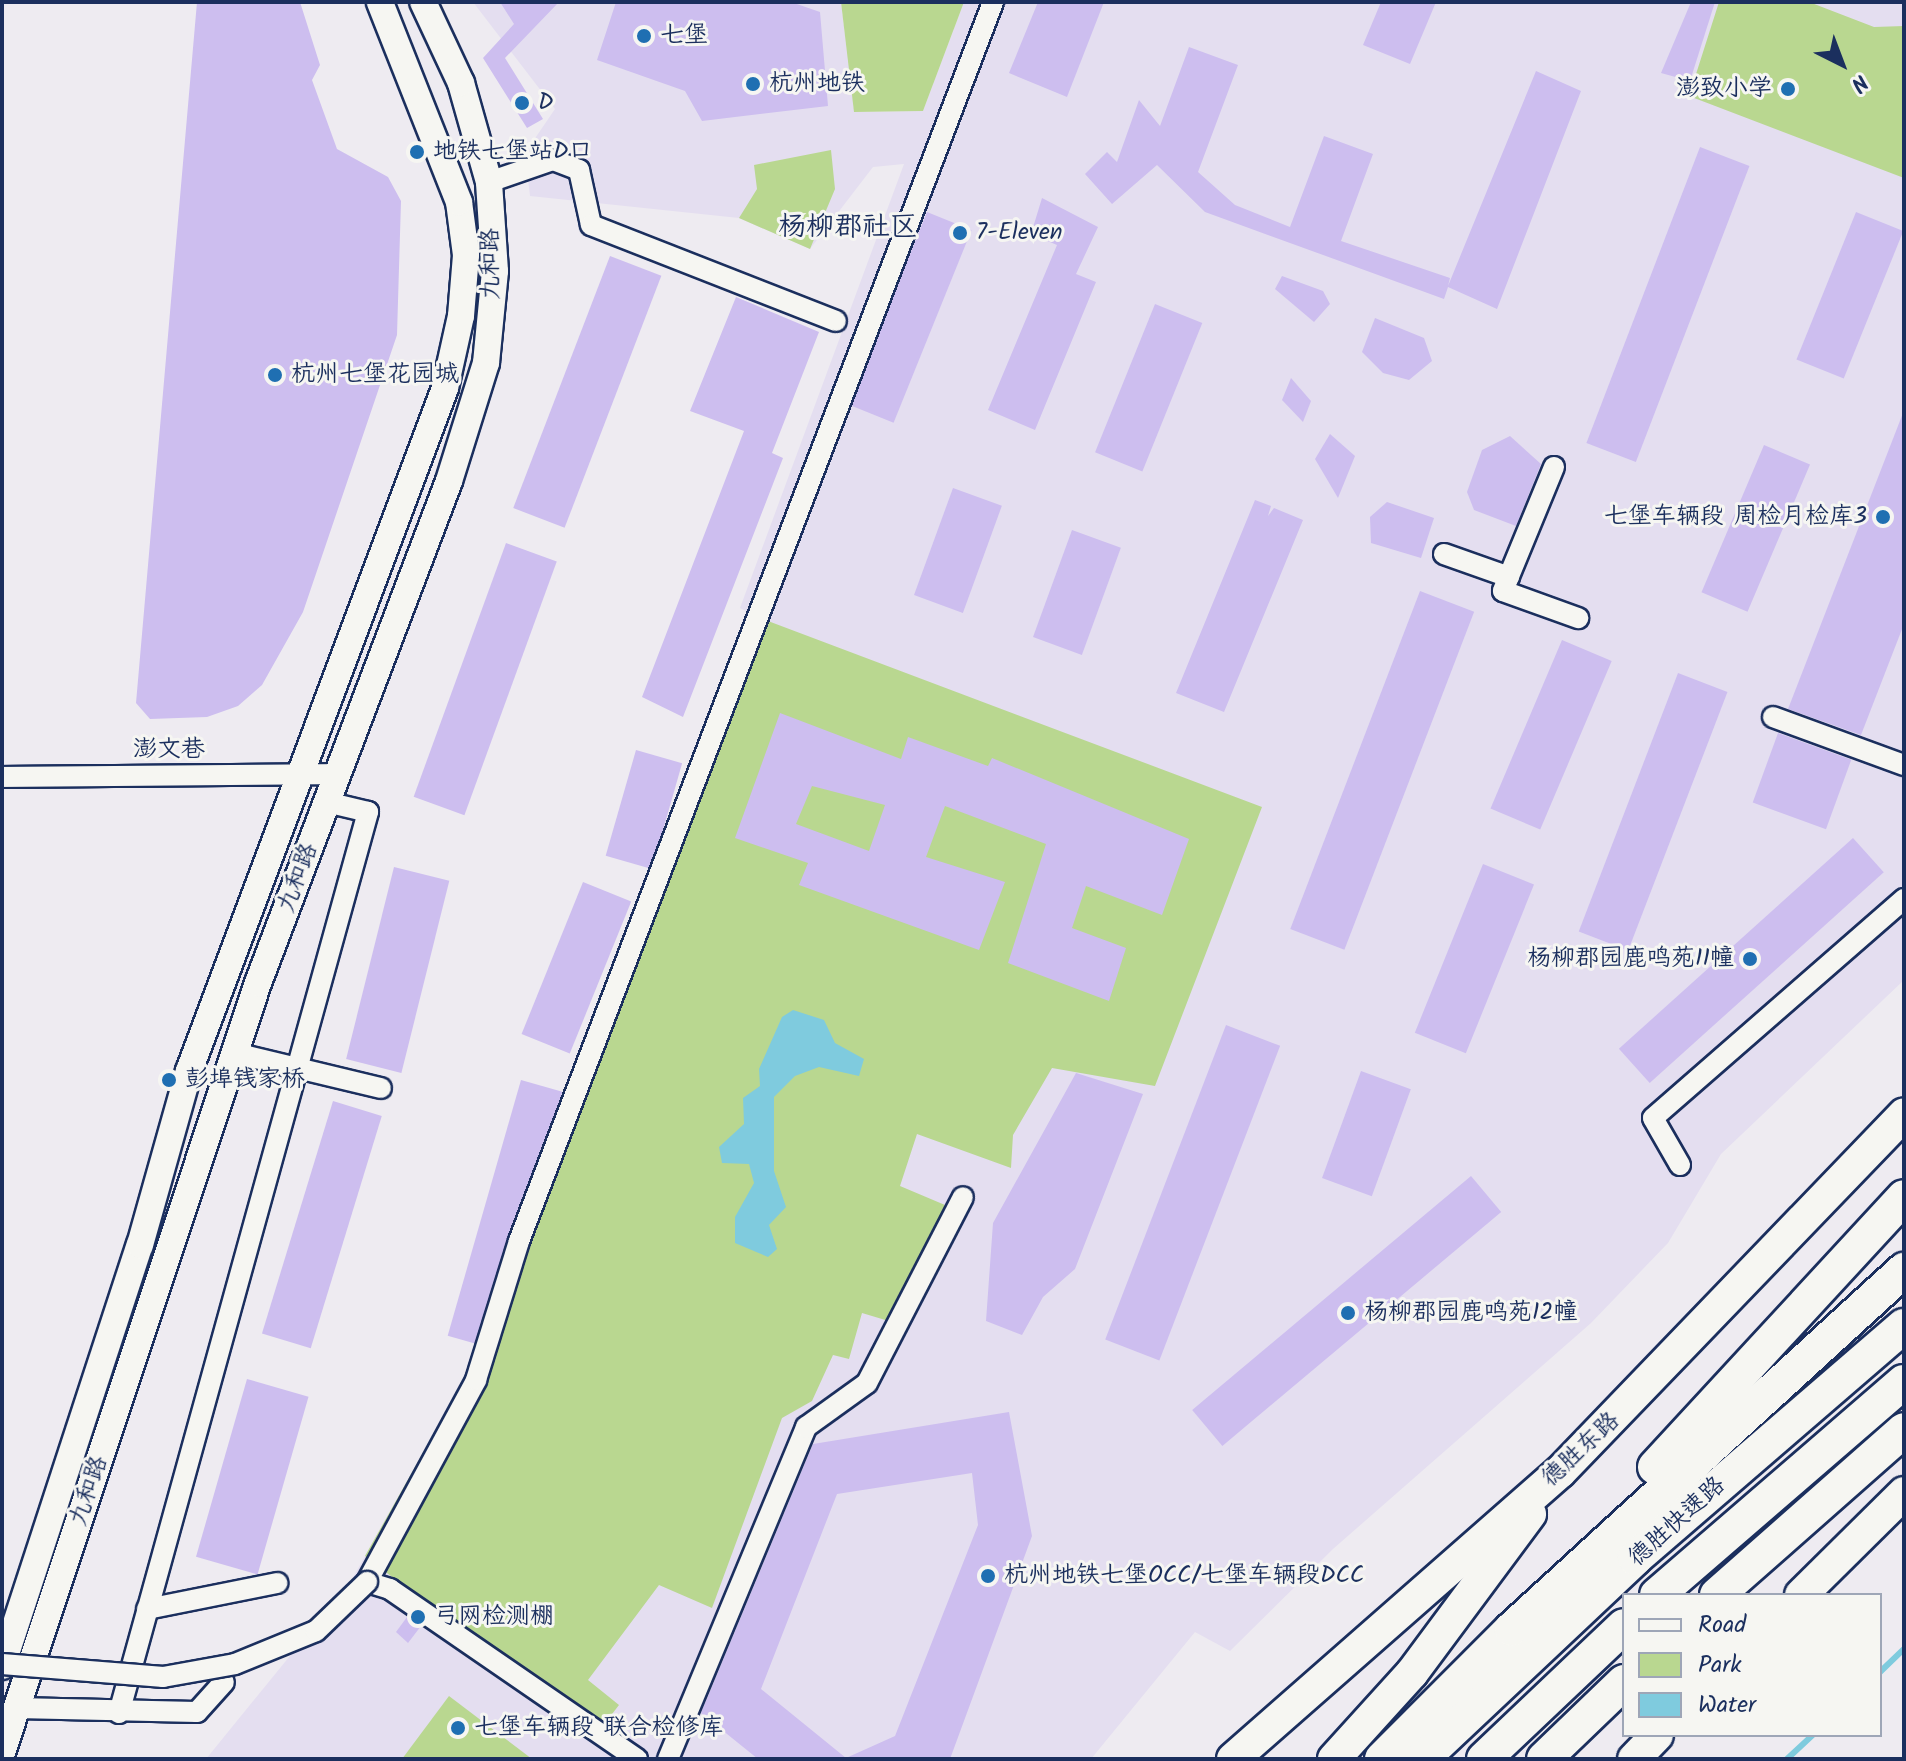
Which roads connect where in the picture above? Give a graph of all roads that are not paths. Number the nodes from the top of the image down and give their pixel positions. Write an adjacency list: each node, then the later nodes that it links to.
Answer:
1 (380, 2): 13 (street, 九和路)
2 (423, 2): 4 (street, 九和路)
3 (993, 2): 30 (street)
4 (489, 182): 5 (street); 12 (street, 九和路)
5 (836, 321)
6 (1554, 467): 8 (street)
7 (1444, 554): 8 (street)
8 (1509, 577): 9 (street)
9 (1578, 618)
10 (1773, 717): 11 (street)
11 (1904, 765)
12 (337, 774): 13 (street, 澎文巷); 15 (street, 九和路)
13 (300, 775): 14 (street, 澎文巷); 38 (street, 九和路)
14 (2, 777)
15 (326, 802): 17 (street, 九和路); 18 (street)
16 (1904, 899): 21 (street)
17 (235, 1053): 18 (street); 39 (street, 九和路)
18 (294, 1071): 19 (street); 35 (street)
19 (381, 1088)
20 (1904, 1115): 28 (main road, 德胜东路)
21 (1680, 1165)
22 (963, 1197): 48 (street)
23 (1904, 1197): 37 (highway)
24 (1904, 1270): 37 (highway)
25 (1904, 1326): 52 (highway, 德胜快速路)
26 (1904, 1382): 32 (highway, 德胜快速路)
27 (1904, 1430): 33 (highway)
28 (1560, 1472): 49 (main road, 德胜东路); 50 (main road)
29 (1904, 1493): 34 (main road)
30 (367, 1582): 40 (street, bridge); 47 (street)
31 (277, 1583): 35 (street)
32 (1659, 1592)
33 (1719, 1593)
34 (1803, 1593)
35 (147, 1609): 44 (street)
36 (1622, 1628): 53 (highway)
37 (1512, 1629): 51 (highway)
38 (7, 1630): 39 (street); 40 (street, 九和路)
39 (41, 1632): 43 (street, 九和路)
40 (2, 1665)
41 (224, 1682): 44 (street)
42 (1622, 1684): 54 (highway)
43 (9, 1707): 44 (street); 46 (street, 九和路)
44 (119, 1713)
45 (1655, 1737): 55 (main road)
46 (2, 1752)
47 (637, 1759)
48 (668, 1759)
49 (1233, 1759)
50 (1334, 1759)
51 (1382, 1759)
52 (1422, 1759)
53 (1484, 1759)
54 (1544, 1759)
55 (1634, 1759)

